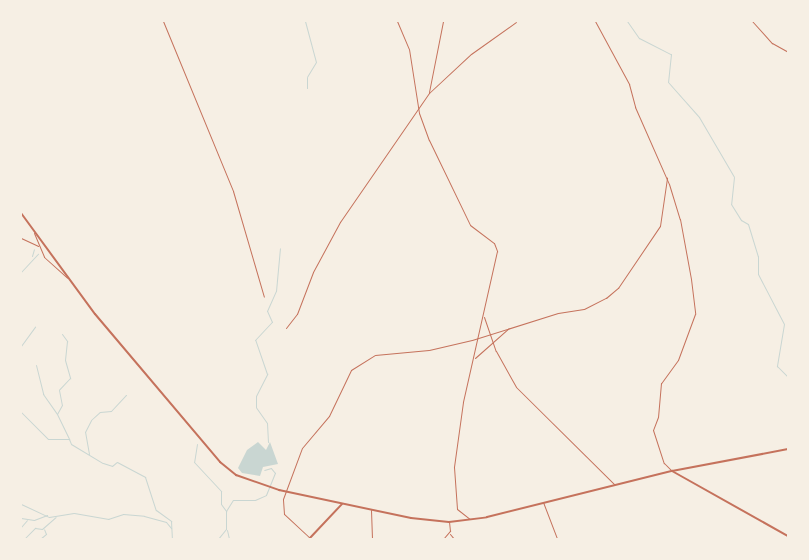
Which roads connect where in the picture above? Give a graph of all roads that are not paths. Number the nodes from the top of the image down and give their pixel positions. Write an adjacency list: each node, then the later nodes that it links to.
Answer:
1 (163, 21): 16 (street)
2 (397, 21): 9 (street)
3 (443, 21): 8 (street)
4 (595, 21): 10 (street)
5 (752, 21): 7 (street)
6 (516, 22): 8 (street)
7 (788, 52)
8 (429, 93): 9 (street)
9 (419, 109): 17 (street); 19 (street)
10 (667, 178): 18 (street); 25 (street)
11 (21, 213): 12 (street)
12 (33, 230): 14 (street); 15 (street)
13 (21, 238): 14 (street)
14 (40, 248): 15 (street)
15 (67, 278): 27 (street)
16 (264, 297)
17 (484, 317): 20 (street); 21 (street)
18 (511, 327): 20 (street); 22 (street)
19 (286, 328)
20 (488, 332): 21 (street); 22 (street)
21 (479, 338): 23 (street); 27 (street)
22 (492, 343): 23 (street); 26 (street)
23 (474, 359): 31 (street)
24 (788, 449): 25 (street)
25 (672, 471): 26 (street); 34 (street)
26 (614, 484): 28 (street)
27 (287, 492): 29 (street); 35 (street)
28 (543, 502): 31 (street); 39 (street)
29 (342, 504): 30 (street); 35 (street)
30 (371, 510): 32 (street); 36 (street)
31 (471, 520): 32 (street)
32 (449, 522): 33 (street)
33 (449, 533): 37 (street); 38 (street)
34 (788, 536)
35 (310, 538)
36 (372, 539)
37 (443, 539)
38 (454, 539)
39 (557, 539)

